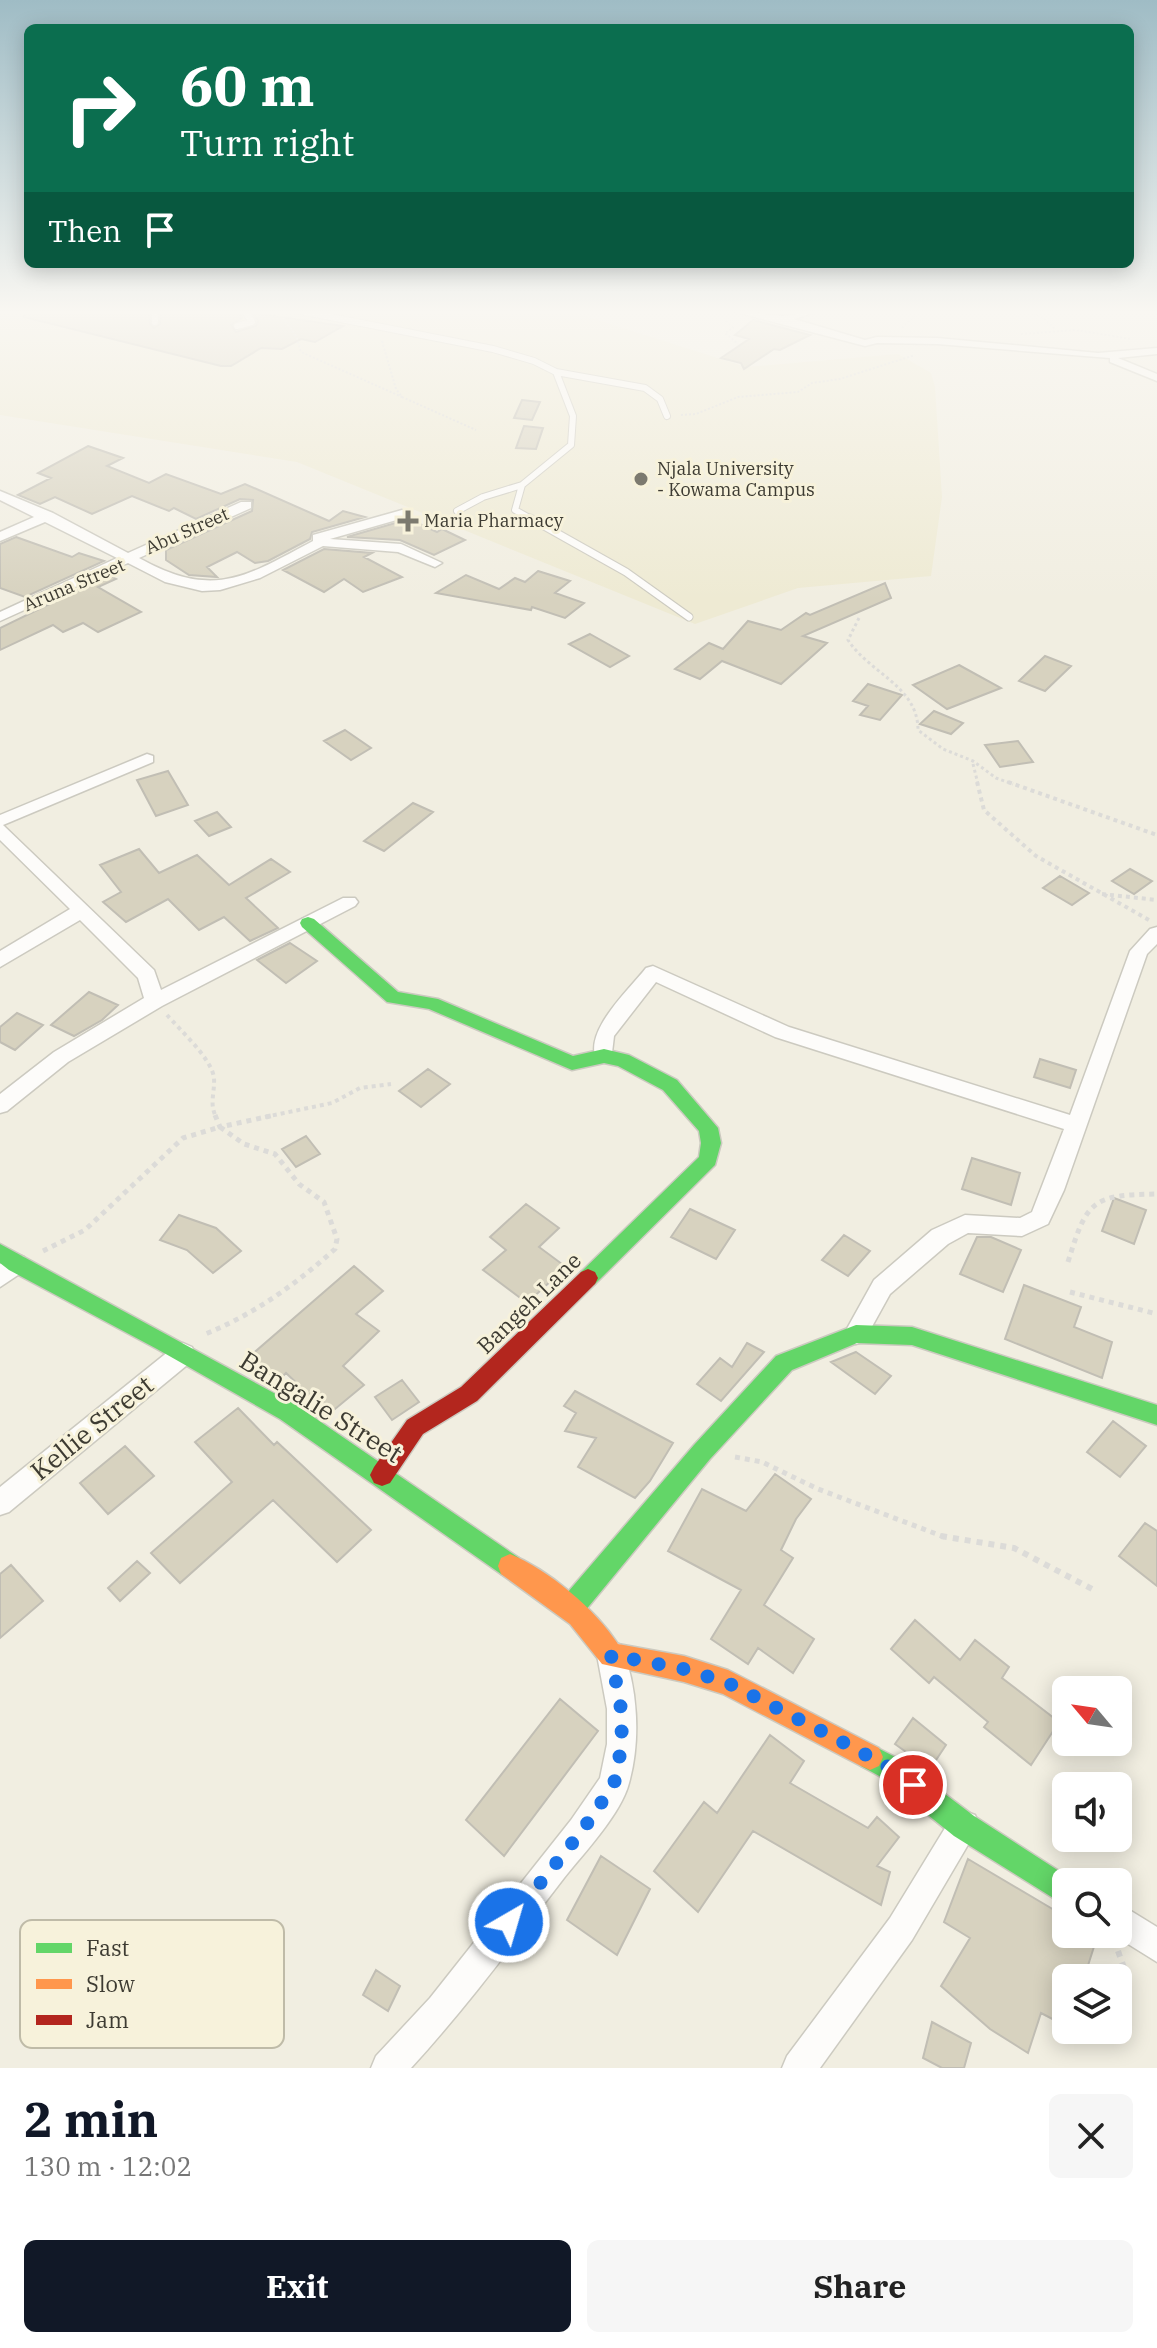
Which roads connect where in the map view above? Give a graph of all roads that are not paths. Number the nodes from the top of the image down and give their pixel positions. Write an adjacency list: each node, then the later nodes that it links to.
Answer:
1 (569, 407): 4 (lane)
2 (666, 407): 3 (lane)
3 (667, 416)
4 (522, 485): 7 (lane); 15 (lane)
5 (0, 495): 9 (street, Abu Street)
6 (246, 505): 12 (street, Abu Street)
7 (457, 511)
8 (402, 514): 11 (street, Aruna Street)
9 (48, 516): 10 (street); 12 (street, Abu Street)
10 (0, 537)
11 (319, 540): 12 (street, Aruna Street); 13 (street)
12 (128, 558): 14 (street, Aruna Street)
13 (435, 563)
14 (0, 617)
15 (689, 617)
16 (147, 759): 17 (street)
17 (0, 821)
18 (0, 830): 20 (street)
19 (349, 902): 21 (street)
20 (82, 910): 23 (street); 24 (street)
21 (308, 923): 24 (street); 25 (street)
22 (1157, 933): 27 (street)
23 (0, 960)
24 (155, 1001): 26 (street)
25 (604, 1056): 27 (street); 32 (street, Bangeh Lane)
26 (0, 1105)
27 (1077, 1125): 29 (street)
28 (5, 1264): 30 (street, Bangalie Street)
29 (856, 1334): 31 (street); 34 (street)
30 (174, 1348): 32 (street, Bangalie Street); 33 (street, Kellie Street)
31 (1157, 1415)
32 (382, 1475): 34 (street, Bangalie Street)
33 (0, 1503)
34 (571, 1608): 35 (street, Bangalie Street)
35 (605, 1644): 36 (street); 40 (street)
36 (964, 1826): 37 (street); 41 (street)
37 (1052, 1883)
38 (1132, 1938): 39 (street)
39 (1157, 1946)
40 (388, 2068)
41 (799, 2068)

